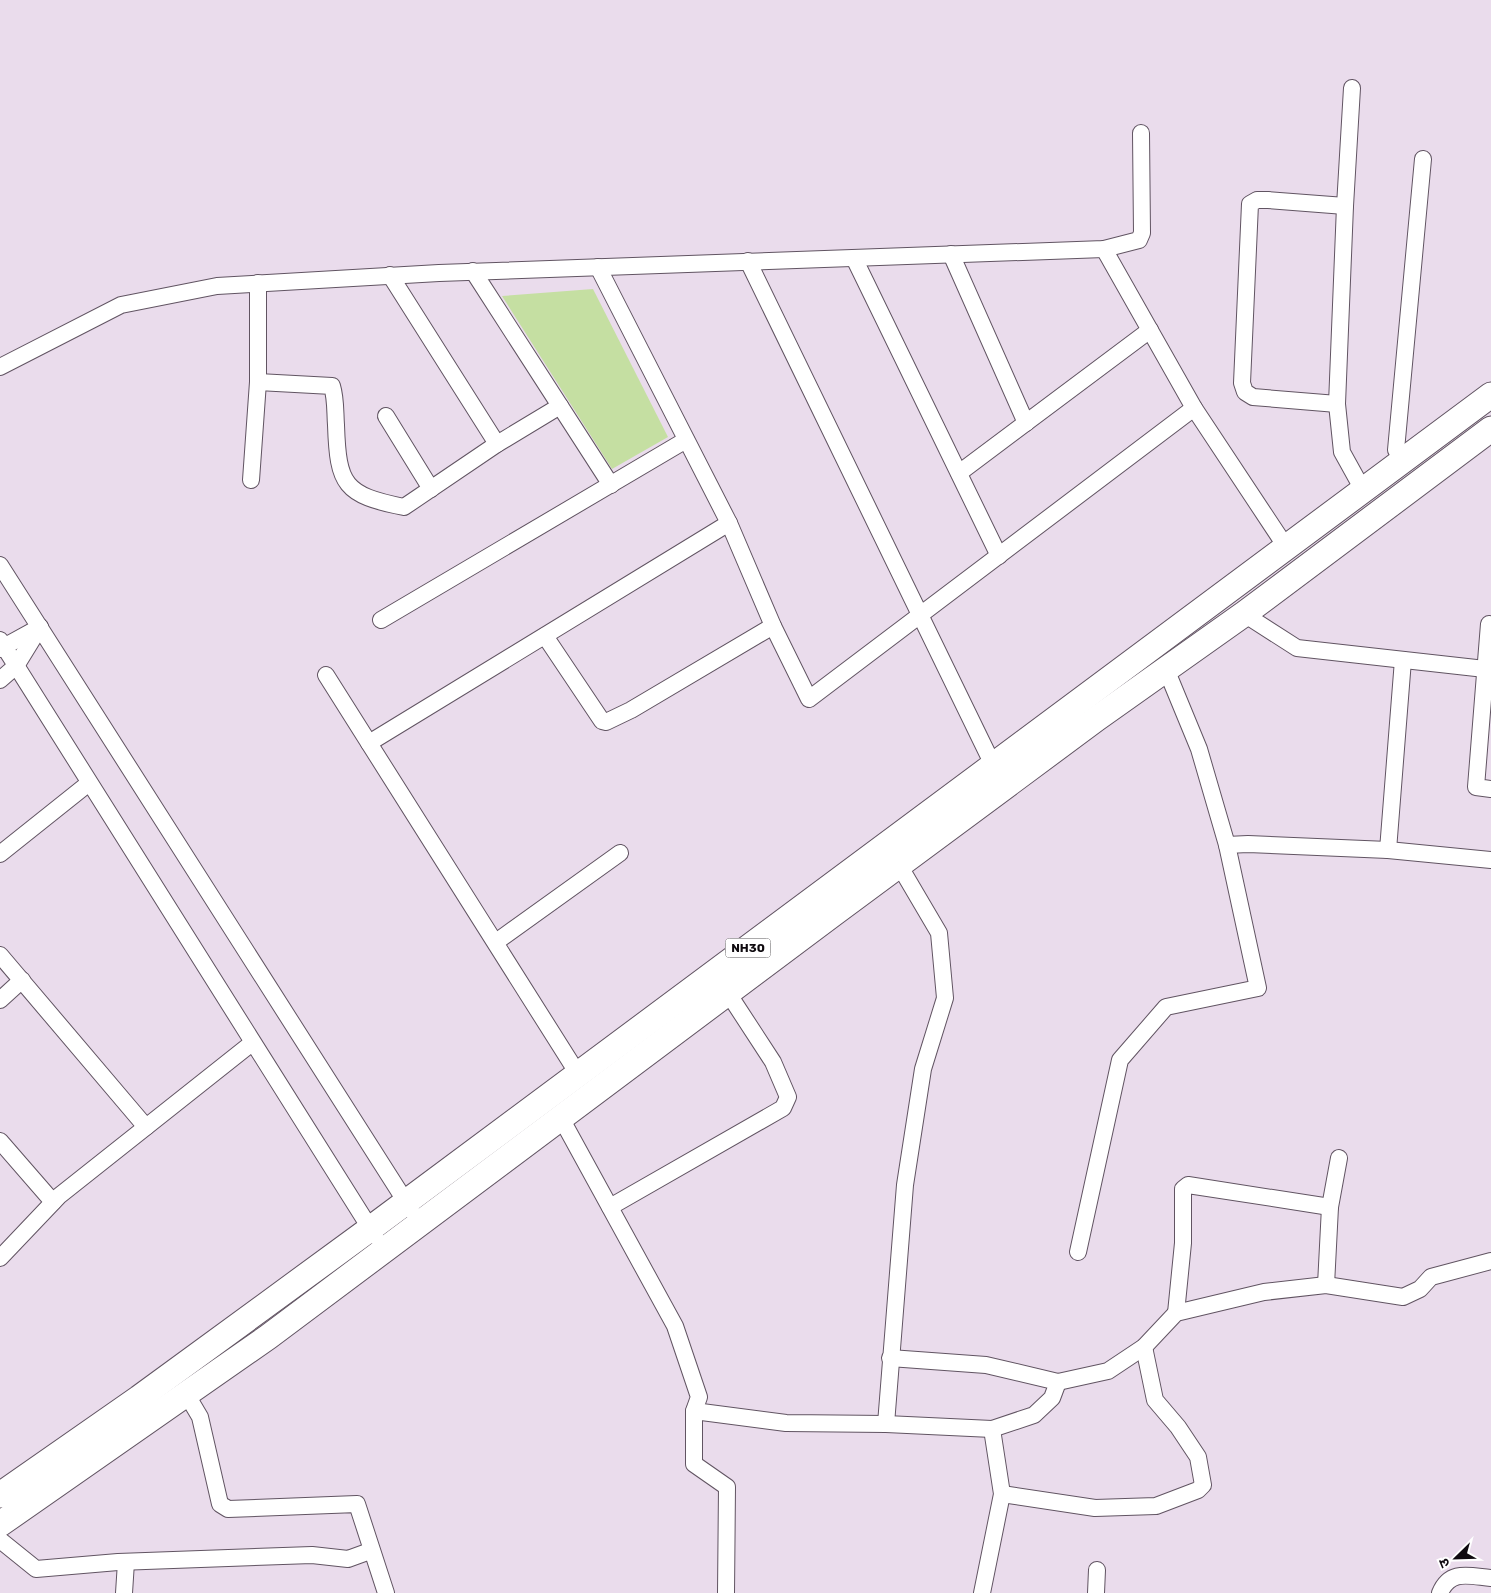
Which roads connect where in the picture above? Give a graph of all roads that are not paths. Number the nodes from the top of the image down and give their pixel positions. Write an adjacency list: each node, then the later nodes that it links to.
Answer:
1 (1352, 88): 4 (street)
2 (1141, 133): 5 (street)
3 (1423, 159): 25 (street)
4 (1345, 206): 17 (street); 17 (street)
5 (1104, 249): 6 (street); 13 (street)
6 (951, 254): 7 (street); 21 (street)
7 (854, 258): 8 (street); 26 (street)
8 (748, 261): 9 (street); 36 (street)
9 (598, 267): 10 (street); 23 (street)
10 (472, 271): 11 (street); 18 (street)
11 (390, 276): 12 (street); 24 (street)
12 (258, 283): 14 (street); 15 (street)
13 (1150, 330): 19 (street); 21 (street)
14 (0, 367)
15 (258, 382): 27 (street); 29 (street)
16 (1491, 395): 25 (highway, NH30)
17 (1337, 404): 30 (street)
18 (560, 406): 24 (street); 28 (street)
19 (1194, 408): 32 (street); 33 (street)
20 (386, 416): 29 (street)
21 (1026, 423): 26 (street)
22 (1491, 429): 35 (highway, NH30)
23 (686, 440): 28 (street); 31 (street)
24 (498, 444): 29 (street)
25 (1404, 460): 30 (highway, NH30)
26 (958, 473): 33 (street)
27 (251, 480)
28 (611, 485): 37 (street)
29 (430, 489)
30 (1363, 490): 32 (highway, NH30)
31 (729, 523): 39 (street); 41 (street)
32 (1286, 547): 50 (highway, NH30)
33 (999, 556): 36 (street)
34 (0, 565): 40 (street)
35 (1244, 614): 43 (street); 45 (highway, NH30)
36 (920, 615): 39 (street); 50 (street)
37 (381, 620)
38 (1489, 624): 46 (street)
39 (773, 626): 41 (street)
40 (40, 627): 42 (street); 44 (street); 71 (street)
41 (545, 636): 49 (street)
42 (1, 645): 44 (street)
43 (1403, 660): 46 (street); 54 (street)
44 (16, 666): 48 (street); 51 (street)
45 (1166, 669): 53 (street); 58 (highway, NH30)
46 (1485, 669): 52 (street)
47 (326, 675): 49 (street)
48 (0, 680)
49 (369, 743): 59 (street)
50 (994, 767): 65 (highway, NH30)
51 (90, 783): 56 (street); 64 (street)
52 (1491, 789)
53 (1227, 845): 54 (street); 77 (street)
54 (1388, 850): 57 (street)
55 (620, 852): 59 (street)
56 (0, 854)
57 (1491, 860)
58 (898, 865): 62 (highway, NH30); 83 (street)
59 (496, 942): 65 (street)
60 (0, 954): 61 (street)
61 (22, 980): 63 (street); 67 (street)
62 (728, 993): 66 (highway, NH30); 72 (street)
63 (0, 1000)
64 (252, 1043): 67 (street); 75 (street)
65 (578, 1074): 71 (highway, NH30)
66 (561, 1118): 72 (street); 74 (highway, NH30)
67 (146, 1127): 70 (street)
68 (0, 1141): 70 (street)
69 (1339, 1158): 73 (street)
70 (53, 1202): 78 (street)
71 (405, 1202): 74 (street); 75 (highway, NH30)
72 (610, 1207): 86 (street)
73 (1330, 1207): 80 (street); 81 (street)
74 (421, 1224): 76 (highway, NH30)
75 (370, 1229): 76 (street); 90 (highway, NH30)
76 (385, 1250): 85 (highway, NH30)
77 (1078, 1252)
78 (0, 1258)
79 (1491, 1261): 80 (street)
80 (1326, 1285): 81 (street)
81 (1176, 1313): 82 (street)
82 (1144, 1347): 84 (street); 89 (street)
83 (890, 1358): 84 (street); 87 (street)
84 (1058, 1382): 88 (street)
85 (187, 1395): 91 (highway, NH30); 93 (street)
86 (694, 1411): 87 (street); 99 (street)
87 (886, 1424): 88 (street)
88 (992, 1429): 89 (street)
89 (1002, 1494): 100 (street)
90 (0, 1495)
91 (0, 1524)
92 (0, 1540): 94 (street)
93 (370, 1551): 94 (street); 98 (street)
94 (126, 1562): 97 (street)
95 (1097, 1570): 101 (street)
96 (1491, 1578): 102 (street)
97 (124, 1593)
98 (386, 1593)
99 (726, 1593)
100 (982, 1593)
101 (1096, 1593)
102 (1440, 1593)

